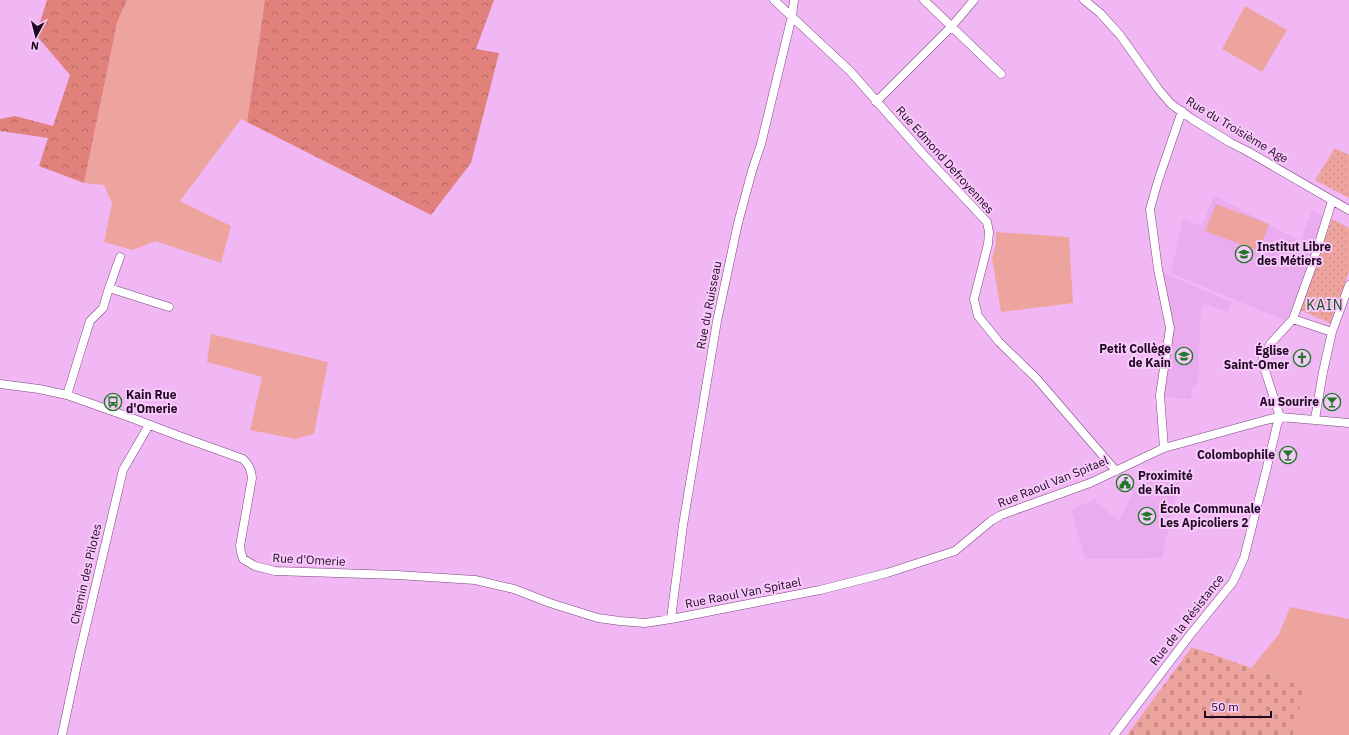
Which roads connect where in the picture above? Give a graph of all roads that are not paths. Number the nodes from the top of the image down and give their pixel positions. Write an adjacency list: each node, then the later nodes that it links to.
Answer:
1 (774, 0): 6 (street, Rue Edmond Defroyennes)
2 (794, 0): 6 (street, Rue du Ruisseau)
3 (924, 0): 7 (street)
4 (974, 0): 7 (street)
5 (1084, 0): 10 (street, Rue du Troisième Age)
6 (792, 16): 9 (street, Rue Edmond Defroyennes); 27 (street, Rue du Ruisseau)
7 (952, 26): 8 (street); 9 (street)
8 (1001, 74)
9 (876, 102): 26 (street, Rue Edmond Defroyennes)
10 (1182, 111): 11 (street, Rue du Troisième Age); 25 (street)
11 (1332, 201): 12 (street, Rue du Troisième Age); 17 (street)
12 (1349, 210)
13 (120, 257): 15 (street)
14 (1349, 285): 18 (street)
15 (109, 288): 16 (street); 20 (street)
16 (169, 307)
17 (1291, 321): 18 (street); 21 (street)
18 (1332, 332): 22 (street)
19 (0, 384): 20 (street, Rue d'Omerie)
20 (67, 395): 24 (street, Rue d'Omerie)
21 (1280, 417): 22 (street, Rue Raoul Van Spitael); 25 (street, Rue Raoul Van Spitael); 30 (street, Rue de la Résistance)
22 (1315, 419): 23 (street, Rue Raoul Van Spitael)
23 (1349, 423)
24 (149, 424): 28 (street, Rue d'Omerie); 29 (street, Chemin des Pilotes)
25 (1164, 448): 26 (street, Rue Raoul Van Spitael)
26 (1116, 471): 27 (street, Rue Raoul Van Spitael)
27 (671, 619): 28 (street, Rue Raoul Van Spitael)
28 (658, 621)
29 (62, 735)
30 (1114, 735)

